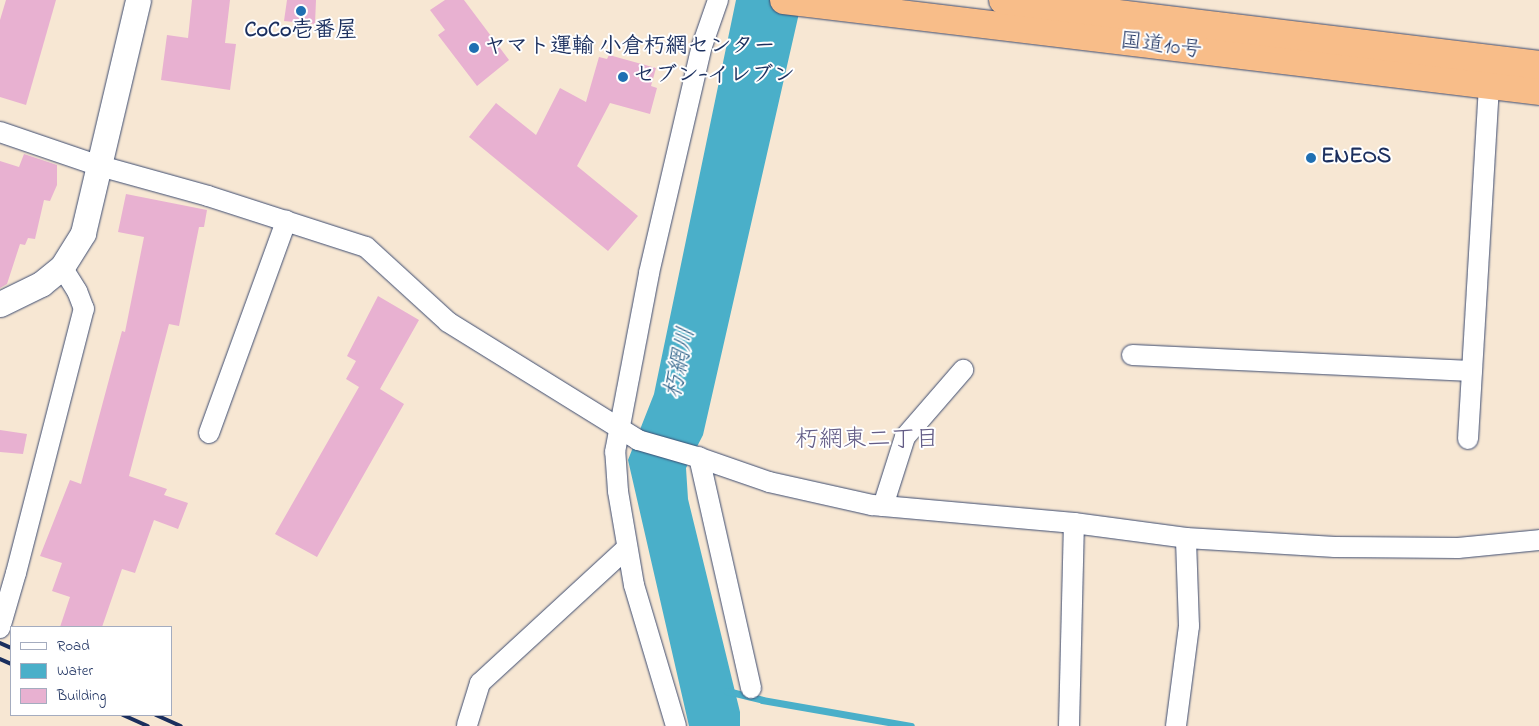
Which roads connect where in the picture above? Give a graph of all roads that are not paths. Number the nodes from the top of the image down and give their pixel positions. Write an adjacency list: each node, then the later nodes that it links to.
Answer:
1 (138, 0): 9 (street)
2 (718, 0): 16 (street)
3 (1003, 0): 5 (highway, 国道10号)
4 (796, 1): 6 (highway, 国道10号)
5 (1539, 65)
6 (1489, 85): 7 (highway, 国道10号); 15 (street)
7 (1539, 91)
8 (0, 132): 9 (street)
9 (100, 166): 10 (street); 11 (street)
10 (286, 222): 16 (street); 17 (street)
11 (62, 267): 12 (street); 25 (street)
12 (0, 304)
13 (1132, 355): 15 (street)
14 (963, 370): 20 (street)
15 (1472, 371): 18 (street)
16 (619, 428): 19 (street); 24 (street)
17 (209, 433)
18 (1468, 439)
19 (698, 457): 20 (street); 26 (street)
20 (883, 506): 21 (street)
21 (1074, 523): 22 (street); 29 (street)
22 (1186, 538): 23 (street); 30 (street)
23 (1539, 540)
24 (627, 548): 27 (street); 28 (street)
25 (0, 628)
26 (751, 688)
27 (467, 725)
28 (676, 726)
29 (1069, 726)
30 (1176, 726)

